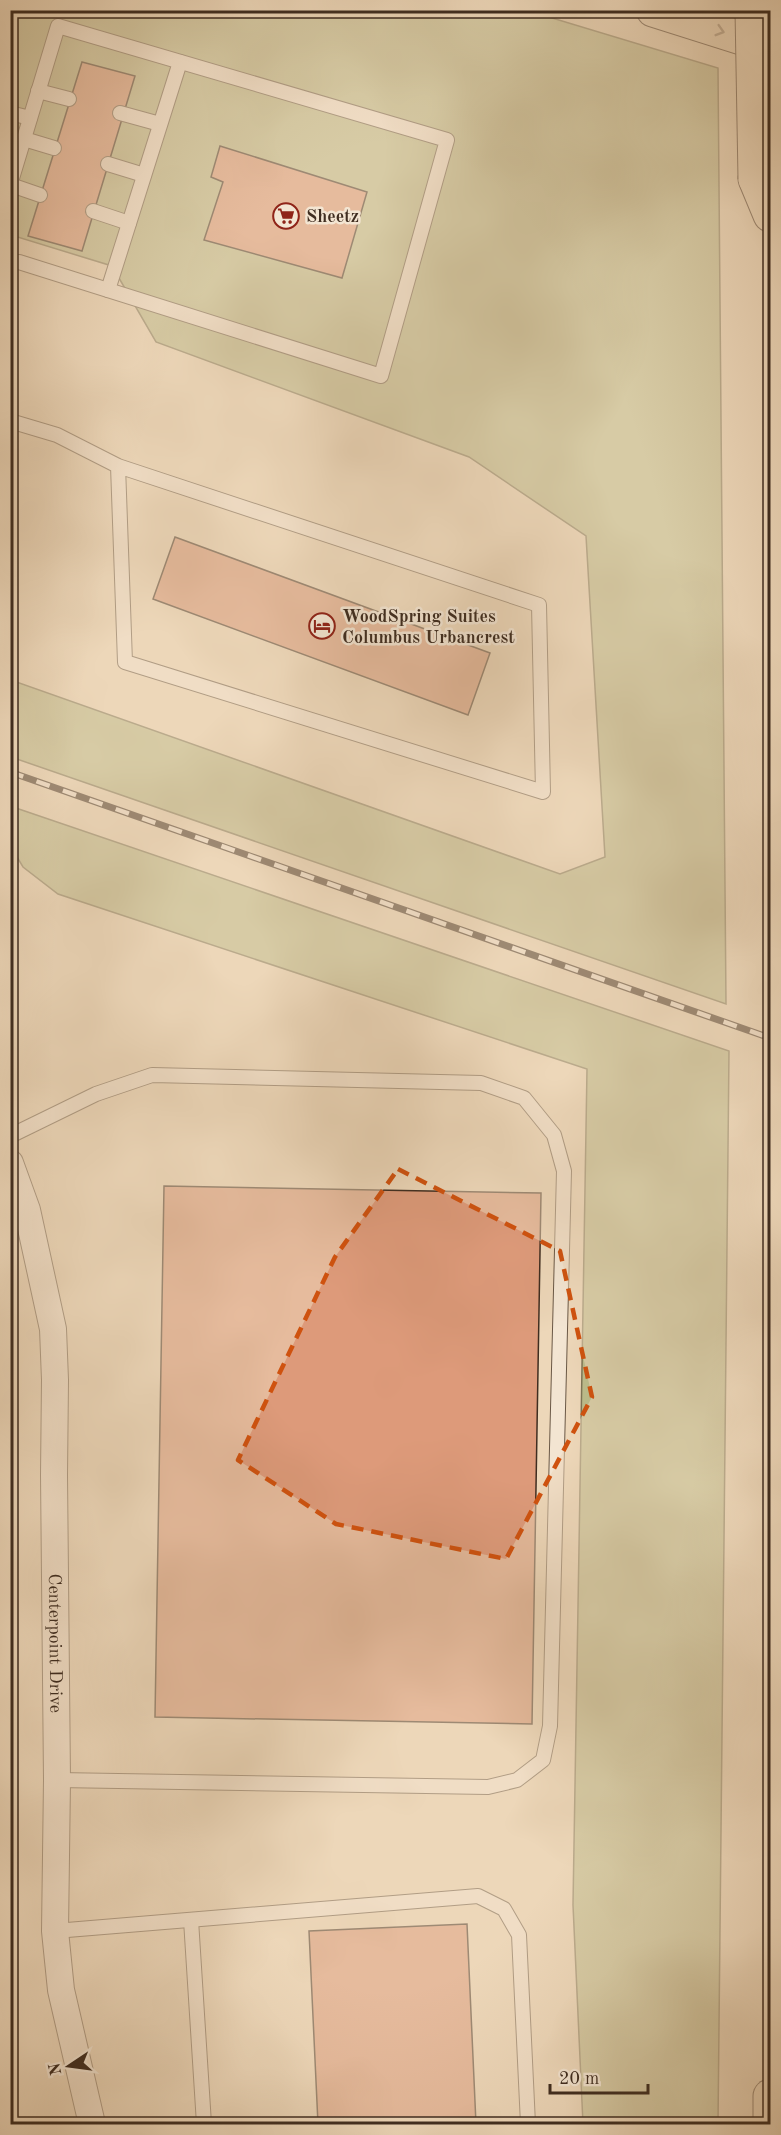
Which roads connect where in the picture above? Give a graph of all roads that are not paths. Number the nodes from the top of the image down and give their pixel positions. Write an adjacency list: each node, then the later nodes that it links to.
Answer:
1 (653, 10): 3 (main road, one-way to 3)
2 (752, 10): 18 (main road, bridge)
3 (771, 47)
4 (180, 62): 5 (lane); 10 (lane); 21 (lane)
5 (38, 92): 6 (lane); 9 (lane)
6 (69, 99)
7 (10, 113): 9 (lane)
8 (120, 113): 10 (lane)
9 (30, 118): 11 (lane)
10 (160, 124): 14 (lane)
11 (24, 139): 12 (lane); 15 (lane)
12 (54, 148)
13 (108, 164): 14 (lane)
14 (144, 175): 19 (lane)
15 (10, 185): 16 (lane)
16 (40, 195)
17 (93, 211): 19 (lane)
18 (771, 215)
19 (129, 223): 21 (lane)
20 (10, 262): 21 (lane)
21 (108, 290)
22 (10, 421): 23 (lane)
23 (118, 466): 23 (lane)
24 (10, 1136): 26 (lane)
25 (10, 1163): 26 (street, Centerpoint Drive)
26 (57, 1780): 28 (street, Centerpoint Drive)
27 (191, 1920): 28 (lane); 31 (lane); 32 (lane)
28 (55, 1931): 30 (street, Centerpoint Drive)
29 (771, 2096): 33 (main road)
30 (92, 2124)
31 (204, 2124)
32 (528, 2124)
33 (770, 2124)

